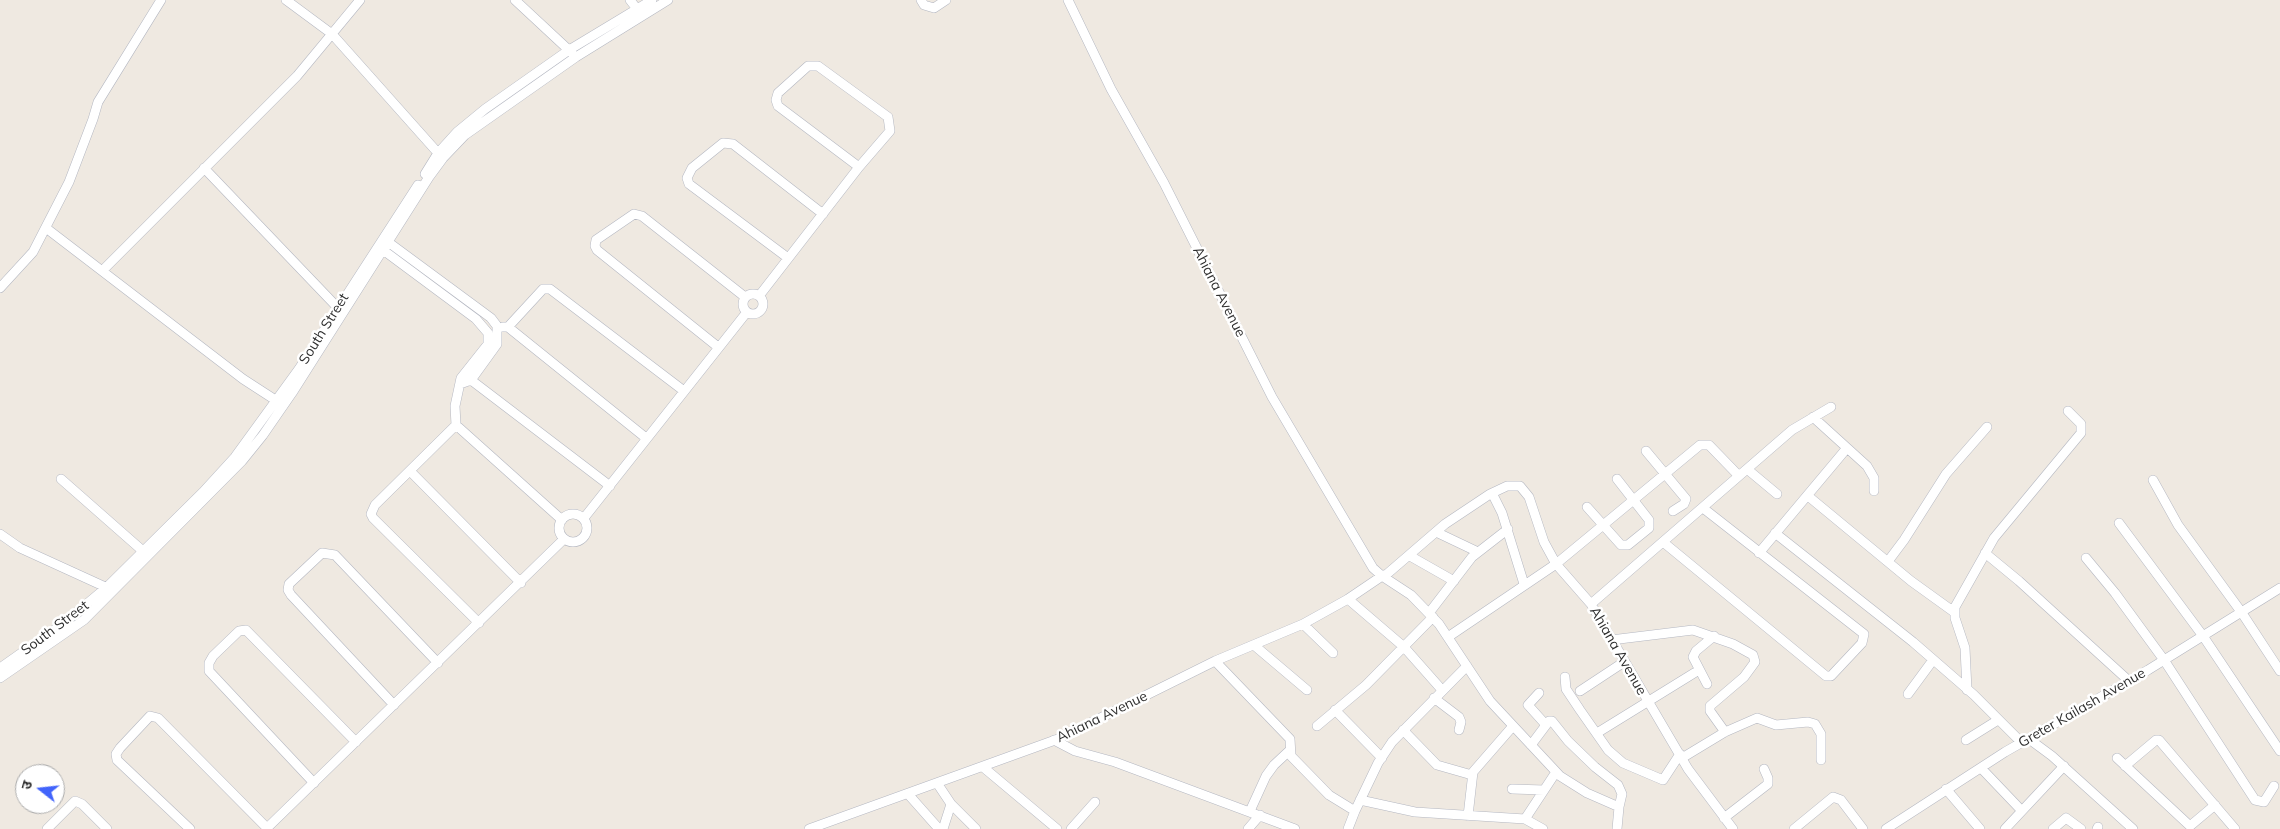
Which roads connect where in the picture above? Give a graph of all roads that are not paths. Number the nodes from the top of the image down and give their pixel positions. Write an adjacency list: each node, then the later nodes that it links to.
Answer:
1 (161, 0): 19 (street)
2 (286, 0): 12 (street)
3 (360, 0): 12 (street)
4 (515, 0): 13 (street)
5 (630, 0): 11 (street)
6 (652, 0): 11 (street, South Street)
7 (668, 0): 14 (street)
8 (921, 0): 9 (street)
9 (946, 0)
10 (1068, 0): 78 (street, Ahiana Avenue)
11 (636, 9): 13 (street, South Street)
12 (332, 34): 15 (street); 17 (street)
13 (569, 50): 14 (street); 15 (street, South Street)
14 (576, 57): 20 (street)
15 (438, 153): 20 (street, South Street)
16 (859, 167): 16 (street); 18 (street)
17 (204, 168): 22 (street); 27 (street)
18 (823, 214): 21 (street); 21 (street)
19 (46, 228): 22 (street); 24 (street)
20 (383, 244): 23 (street); 27 (street, South Street); 35 (street)
21 (788, 258): 25 (street)
22 (103, 270): 35 (street)
23 (434, 282): 29 (street); 33 (street)
24 (0, 288)
25 (759, 296): 26 (street); 28 (street)
26 (745, 298): 28 (street); 31 (street)
27 (338, 308): 35 (street, South Street)
28 (747, 312): 31 (street)
29 (497, 326): 30 (street); 32 (street)
30 (508, 327): 34 (street); 41 (street)
31 (718, 347): 34 (street)
32 (471, 380): 33 (street); 51 (street)
33 (460, 384): 39 (street)
34 (684, 391): 41 (street)
35 (280, 403): 70 (street, South Street); 83 (street)
36 (1830, 407): 38 (street)
37 (2068, 411): 73 (street)
38 (1814, 417): 42 (street); 44 (street)
39 (456, 425): 45 (street); 61 (street)
40 (1987, 427): 76 (street)
41 (646, 438): 51 (street)
42 (1847, 448): 52 (street); 55 (street)
43 (1646, 451): 46 (street)
44 (1748, 470): 47 (street); 54 (street)
45 (410, 471): 80 (street); 89 (street)
46 (1665, 475): 47 (street); 56 (street); 59 (street)
47 (1739, 476): 58 (street)
48 (61, 479): 70 (street)
49 (1617, 479): 56 (street)
50 (2153, 480): 87 (street)
51 (610, 486): 60 (street)
52 (1874, 491)
53 (1492, 493): 64 (street); 65 (street, Ahiana Avenue); 77 (street, Ahiana Avenue)
54 (1777, 494)
55 (1808, 496): 66 (street); 76 (street)
56 (1634, 501): 63 (street); 63 (street)
57 (1587, 507): 63 (street)
58 (1704, 508): 69 (street); 72 (street)
59 (1673, 511)
60 (584, 518): 61 (street); 68 (street)
61 (562, 520): 68 (street)
62 (2119, 523): 92 (street)
63 (1604, 526): 77 (street)
64 (1508, 530): 71 (street); 81 (street)
65 (1436, 532): 71 (street); 74 (street, Ahiana Avenue)
66 (1775, 533): 72 (street); 98 (street)
67 (0, 534): 83 (street)
68 (564, 539): 80 (street)
69 (1663, 542): 72 (street); 85 (street)
70 (144, 552): 83 (street, South Street)
71 (1478, 552): 79 (street)
72 (1759, 553)
73 (1985, 553): 86 (street); 109 (street)
74 (1410, 556): 78 (street, Ahiana Avenue); 79 (street)
75 (2086, 558): 99 (street)
76 (1889, 560): 86 (street)
77 (1556, 564): 81 (street); 85 (street, Ahiana Avenue)
78 (1382, 576): 84 (street, Ahiana Avenue); 88 (street)
79 (1454, 581): 88 (street)
80 (521, 583): 89 (street)
81 (1524, 584): 93 (street)
82 (2280, 588): 87 (street, Greter Kailash Avenue)
83 (111, 589): 104 (street, South Street); 108 (street)
84 (1348, 599): 90 (street, Ahiana Avenue); 96 (street)
85 (1591, 604): 94 (street, Ahiana Avenue)
86 (1954, 612): 113 (street)
87 (2242, 613): 92 (street, Greter Kailash Avenue); 106 (street)
88 (1431, 615): 93 (street); 96 (street)
89 (479, 623): 102 (street)
90 (1303, 624): 95 (street, Ahiana Avenue); 97 (street)
91 (1714, 636): 94 (street); 105 (street); 127 (street)
92 (2203, 636): 99 (street, Greter Kailash Avenue); 135 (street)
93 (1448, 637): 103 (street)
94 (1611, 640): 101 (street, Ahiana Avenue)
95 (1255, 646): 100 (street, Ahiana Avenue); 111 (street)
96 (1404, 647): 112 (street); 120 (street)
97 (1333, 653)
98 (1932, 660): 113 (street); 116 (street)
99 (2164, 660): 109 (street, Greter Kailash Avenue); 149 (street)
100 (1216, 661): 129 (street, Ahiana Avenue); 134 (street)
101 (1624, 662): 114 (street); 118 (street, Ahiana Avenue)
102 (438, 663): 119 (street); 119 (street)
103 (1467, 666): 112 (street); 124 (street)
104 (0, 668)
105 (1699, 670): 110 (street); 118 (street)
106 (2280, 671)
107 (1566, 677): 128 (street)
108 (0, 678)
109 (2129, 681): 131 (street, Greter Kailash Avenue)
110 (1707, 684)
111 (1307, 690)
112 (1442, 690): 117 (street)
113 (1967, 690): 121 (street)
114 (1580, 691)
115 (1539, 693): 122 (street)
116 (1908, 694)
117 (1434, 698): 125 (street); 126 (street)
118 (1647, 700): 128 (street); 136 (street, Ahiana Avenue)
119 (394, 705): 132 (street)
120 (1334, 710): 123 (street); 137 (street)
121 (1998, 720): 130 (street); 131 (street)
122 (1546, 725): 133 (street); 158 (street)
123 (1317, 726)
124 (1514, 726): 133 (street); 146 (street)
125 (1403, 730): 137 (street); 146 (street)
126 (1459, 730)
127 (1725, 732): 136 (street); 139 (street)
128 (1597, 733): 136 (street)
129 (1054, 740): 142 (street, Ahiana Avenue); 159 (street)
130 (1966, 740)
131 (2025, 741): 140 (street); 144 (street, Greter Kailash Avenue)
132 (356, 742): 147 (street); 147 (street)
133 (1531, 745): 145 (street)
134 (1290, 751): 159 (street); 160 (street)
135 (2280, 751)
136 (1681, 756): 164 (street, Ahiana Avenue)
137 (1382, 758): 154 (street)
138 (2117, 758): 141 (street)
139 (1821, 760)
140 (2064, 766): 161 (street); 189 (street)
141 (2125, 766): 157 (street); 168 (street)
142 (983, 767): 148 (street, Ahiana Avenue); 176 (street)
143 (1764, 768): 164 (street)
144 (1981, 768): 151 (street, Greter Kailash Avenue); 161 (street)
145 (1556, 772): 152 (street); 158 (street)
146 (1472, 775): 163 (street)
147 (314, 783): 172 (street)
148 (937, 784): 153 (street, Ahiana Avenue); 156 (street)
149 (2274, 786)
150 (1512, 789): 152 (street)
151 (1946, 789): 167 (street, Greter Kailash Avenue); 185 (street)
152 (1544, 790): 165 (street)
153 (908, 794): 173 (street, Ahiana Avenue); 174 (street)
154 (1360, 800): 160 (street); 163 (street)
155 (1095, 802): 177 (street)
156 (951, 804): 174 (street); 175 (street)
157 (2215, 805): 168 (street); 190 (street)
158 (1620, 807): 182 (street)
159 (1250, 811): 162 (street)
160 (1354, 811): 180 (street)
161 (2022, 811): 186 (street)
162 (1260, 815): 178 (street); 179 (street)
163 (1468, 816): 165 (street)
164 (1724, 818): 166 (street, Ahiana Avenue)
165 (1524, 819): 181 (street)
166 (1730, 828)
167 (1890, 828)
168 (2188, 828)
169 (47, 829): 170 (street)
170 (107, 829)
171 (190, 829): 172 (street)
172 (267, 829)
173 (809, 829)
174 (941, 829)
175 (976, 829)
176 (1056, 829)
177 (1071, 829)
178 (1249, 829)
179 (1295, 829)
180 (1348, 829)
181 (1543, 829)
182 (1617, 829)
183 (1794, 829): 184 (street)
184 (1863, 829)
185 (1980, 829)
186 (2005, 829)
187 (2053, 829): 188 (street)
188 (2081, 829)
189 (2133, 829)
190 (2235, 829)

